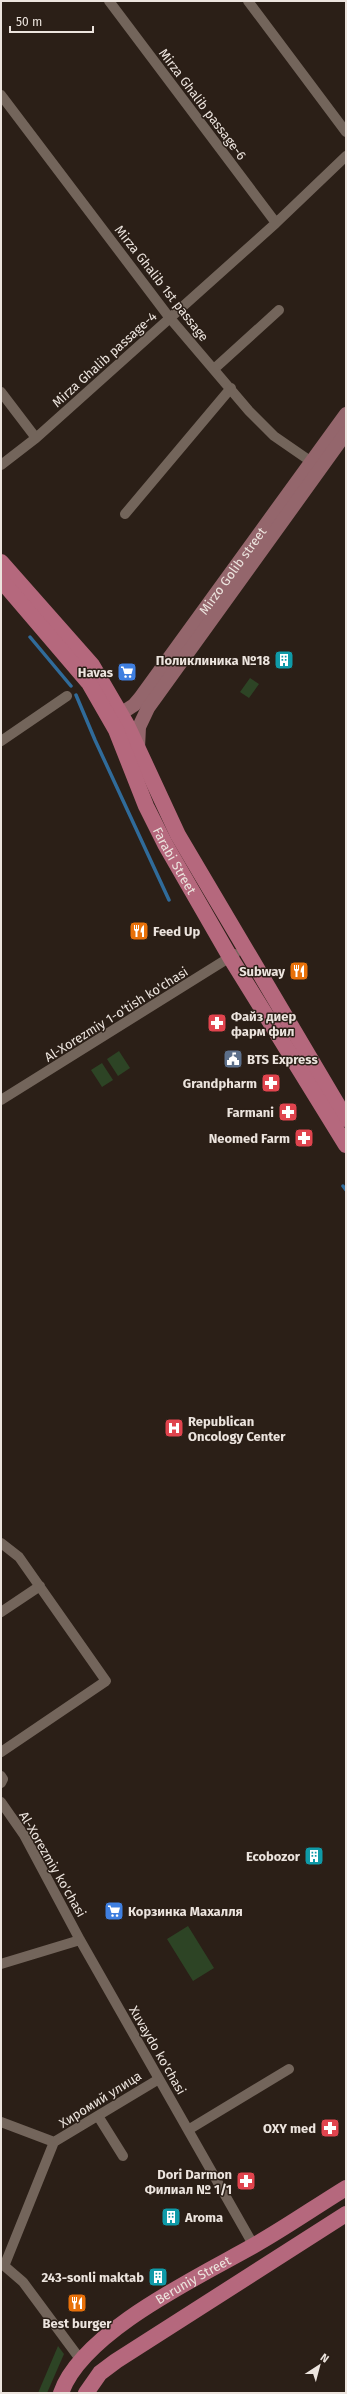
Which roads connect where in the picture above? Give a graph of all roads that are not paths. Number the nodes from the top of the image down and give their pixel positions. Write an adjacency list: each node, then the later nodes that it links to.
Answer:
1 (108, 1): 6 (street, Mirza Ghalib passage-6)
2 (248, 1): 4 (street)
3 (1, 95): 8 (street, Mirza Ghalib 1st passage)
4 (346, 132)
5 (346, 156): 6 (street, Mirza Ghalib passage-4)
6 (276, 223): 8 (street, Mirza Ghalib passage-4)
7 (279, 310): 9 (street)
8 (170, 317): 9 (street, Mirza Ghalib 1st passage); 14 (street, Mirza Ghalib passage-4)
9 (214, 369): 10 (street, Mirza Ghalib 1st passage)
10 (231, 388): 16 (street, Mirza Ghalib 1st passage); 17 (street)
11 (1, 392): 14 (street)
12 (346, 414): 16 (main road, Mirzo Golib street)
13 (346, 433): 16 (main road, Mirzo Golib street)
14 (36, 438): 15 (street, Mirza Ghalib passage-4)
15 (1, 465)
16 (316, 465): 21 (main road, Mirzo Golib street); 22 (main road, Mirzo Golib street)
17 (125, 514)
18 (1, 562): 22 (main road, Farabi Street)
19 (1, 580): 22 (main road, Farabi Street)
20 (67, 696): 23 (street)
21 (146, 710): 22 (main road); 24 (main road, Mirzo Golib street)
22 (119, 722): 24 (main road, Farabi Street); 26 (main road, Farabi Street)
23 (1, 741)
24 (138, 748): 25 (main road, Farabi Street)
25 (244, 949): 26 (street, Al-Xorezmiy 1-o'tish ko'chasi); 28 (main road, Farabi Street)
26 (230, 957): 27 (street, Al-Xorezmiy 1-o'tish ko'chasi); 29 (main road, Farabi Street)
27 (1, 1100)
28 (346, 1119)
29 (346, 1146)
30 (1, 1543): 31 (street)
31 (40, 1586): 32 (street); 33 (street)
32 (1, 1612)
33 (1, 1752)
34 (1, 1776): 35 (street)
35 (1, 1783)
36 (1, 1802): 37 (street, Al-Xorezmiy ko'chasi)
37 (80, 1940): 38 (street); 40 (street, Xuvaydo ko'chasi)
38 (1, 1964)
39 (289, 2068): 43 (street)
40 (159, 2079): 41 (street, Хиромий улица); 43 (street, Xuvaydo ko'chasi)
41 (98, 2116): 44 (street, Хиромий улица); 45 (street)
42 (1, 2122): 44 (street, Хиромий улица)
43 (188, 2130): 48 (street, Xuvaydo ko'chasi)
44 (54, 2142): 50 (street, Хиромий улица)
45 (122, 2156)
46 (346, 2188): 48 (main road, Beruniy Street)
47 (346, 2214): 49 (main road, Beruniy Street)
48 (254, 2246): 49 (main road); 51 (main road); 52 (main road, Beruniy Street)
49 (291, 2248): 51 (main road, Beruniy Street)
50 (3, 2264): 52 (street, Хиромий улица)
51 (234, 2284): 54 (main road, Beruniy Street)
52 (80, 2359): 53 (main road, Beruniy Street)
53 (61, 2393)
54 (86, 2393)

